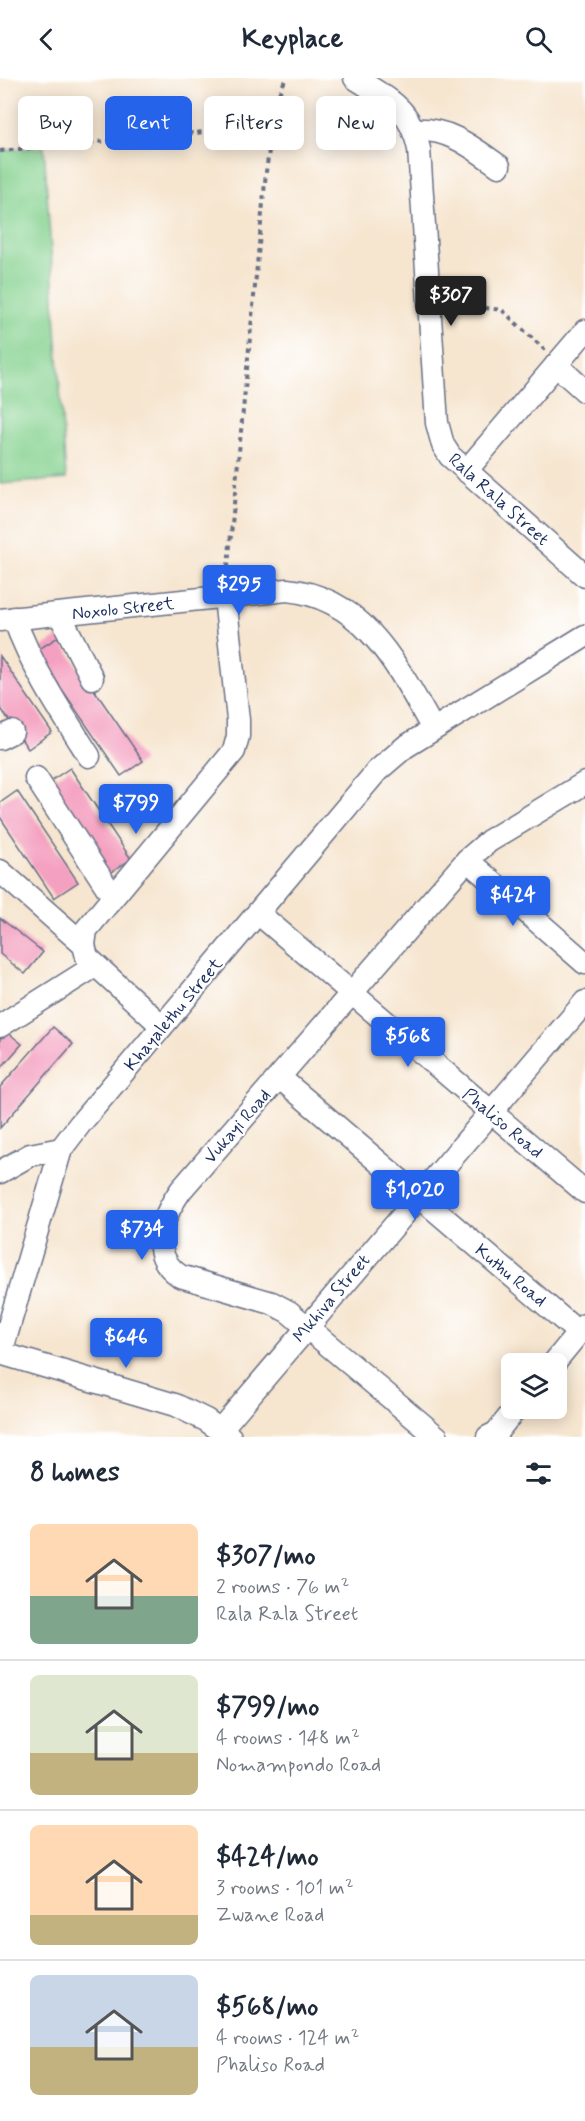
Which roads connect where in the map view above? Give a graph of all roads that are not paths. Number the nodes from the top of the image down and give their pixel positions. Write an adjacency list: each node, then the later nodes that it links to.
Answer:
1 (355, 78): 2 (street, Rala Rala Street)
2 (415, 130): 3 (street); 7 (street, Rala Rala Street)
3 (499, 166)
4 (585, 331): 5 (street)
5 (556, 365): 6 (street); 7 (street)
6 (585, 391)
7 (466, 471): 8 (street, Rala Rala Street)
8 (585, 576)
9 (225, 597): 10 (street, Noxolo Street); 14 (street, Noxolo Street); 20 (street)
10 (60, 615): 11 (street, Noxolo Street); 13 (street)
11 (7, 619): 15 (street)
12 (585, 636): 14 (street, Khayalethu Street)
13 (92, 678)
14 (433, 729): 21 (street, Khayalethu Street)
15 (89, 756)
16 (36, 778): 20 (street)
17 (585, 783): 18 (street, Vukayi Road)
18 (467, 860): 23 (street); 25 (street, Vukayi Road)
19 (0, 871): 22 (street)
20 (112, 895): 22 (street)
21 (258, 913): 25 (street, Phaliso Road); 28 (street, Khayalethu Street)
22 (84, 945): 24 (street)
23 (585, 963)
24 (95, 966): 27 (street); 28 (street)
25 (351, 992): 29 (street, Vukayi Road); 30 (street, Phaliso Road)
26 (585, 1002): 30 (street, Mkhiva Street)
27 (0, 1026)
28 (162, 1026): 31 (street, Khayalethu Street)
29 (279, 1077): 34 (street, Kuthu Road); 35 (street, Vukayi Road)
30 (490, 1113): 33 (street, Phaliso Road); 34 (street, Mkhiva Street)
31 (61, 1149): 32 (street); 37 (street, Khayalethu Street)
32 (0, 1172)
33 (585, 1192)
34 (417, 1196): 35 (street, Mkhiva Street); 36 (street, Kuthu Road)
35 (306, 1328): 40 (street, Mkhiva Street); 41 (street, Vukayi Road)
36 (582, 1329): 38 (street)
37 (1, 1353): 40 (street)
38 (562, 1353)
39 (507, 1419): 42 (street)
40 (225, 1433)
41 (437, 1437)
42 (488, 1437)

